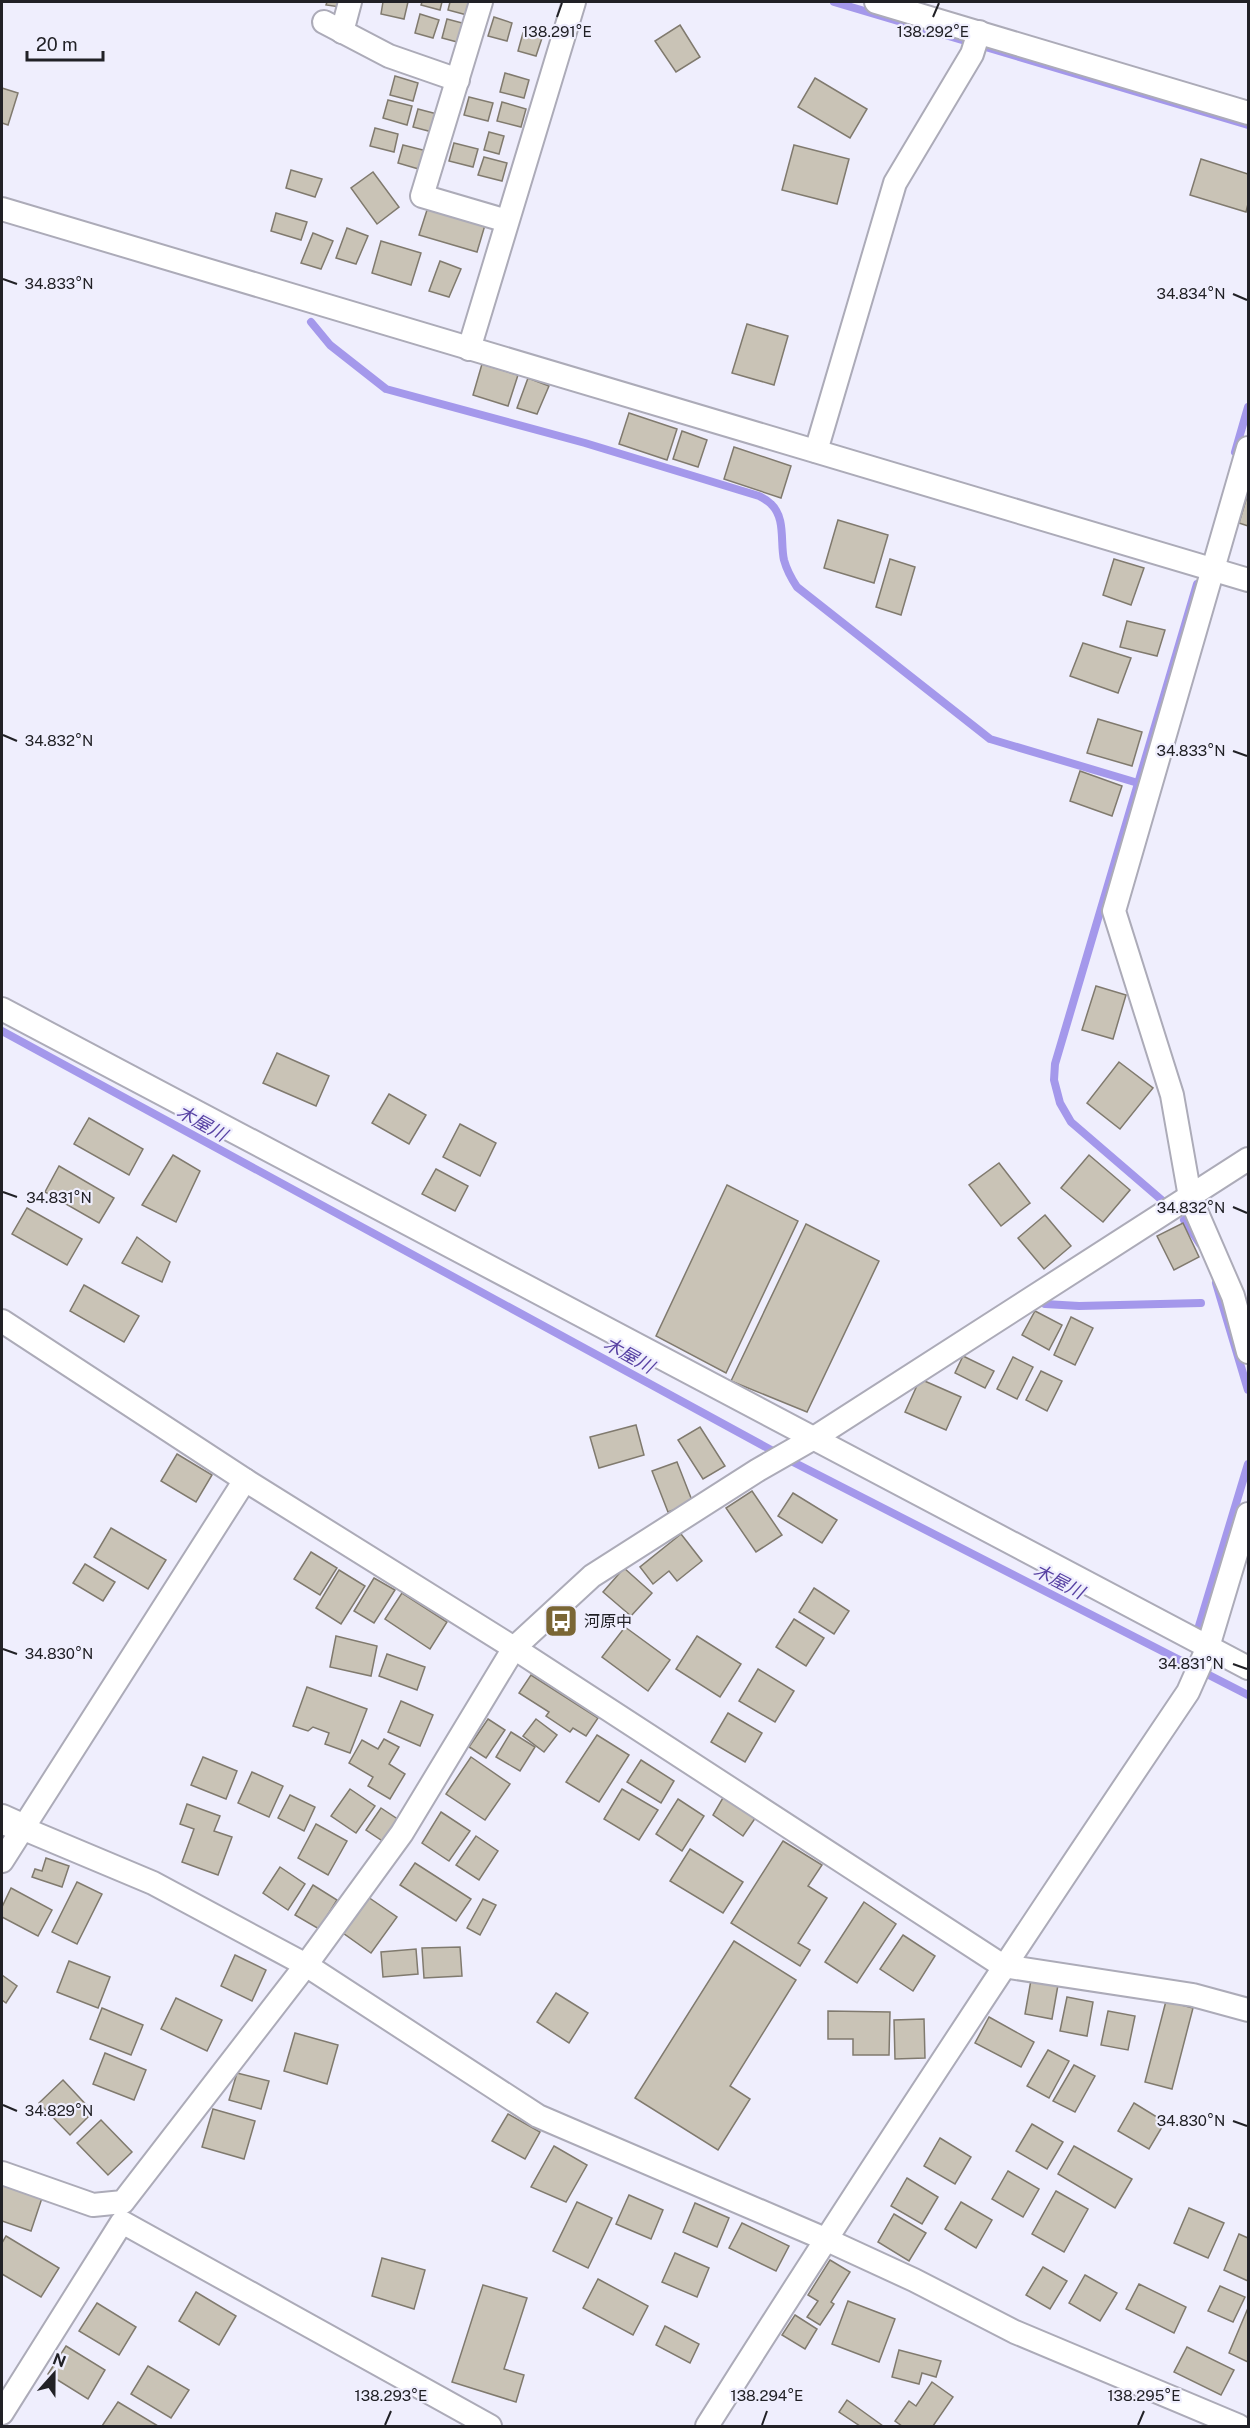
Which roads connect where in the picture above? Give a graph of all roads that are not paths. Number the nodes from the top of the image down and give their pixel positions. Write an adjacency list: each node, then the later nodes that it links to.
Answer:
1 (350, 2): 6 (street)
2 (481, 2): 6 (street)
3 (574, 2): 9 (street)
4 (876, 2): 5 (street)
5 (976, 41): 7 (street); 12 (street)
6 (458, 80): 9 (street)
7 (1248, 112)
8 (2, 209): 10 (street)
9 (507, 221): 10 (street)
10 (469, 349): 12 (street)
11 (1248, 448): 13 (street)
12 (816, 451): 13 (street)
13 (1213, 569): 14 (street); 17 (street)
14 (1248, 580)
15 (2, 1009): 20 (street)
16 (1248, 1159): 17 (street)
17 (1190, 1197): 19 (street); 20 (street)
18 (2, 1321): 21 (street)
19 (1248, 1352)
20 (814, 1438): 23 (street); 24 (street)
21 (245, 1480): 24 (street); 26 (street)
22 (1248, 1515): 23 (street)
23 (1208, 1647): 25 (street); 29 (street)
24 (514, 1648): 28 (street); 29 (street)
25 (1248, 1668)
26 (12, 1824): 27 (street); 28 (street)
27 (2, 1861)
28 (306, 1965): 32 (street); 33 (street)
29 (1003, 1966): 30 (street); 33 (street)
30 (1248, 2010)
31 (2, 2173): 32 (street)
32 (115, 2213): 34 (street); 35 (street)
33 (825, 2239): 36 (street); 37 (street)
34 (2, 2413)
35 (490, 2427)
36 (707, 2427)
37 (1239, 2427)

